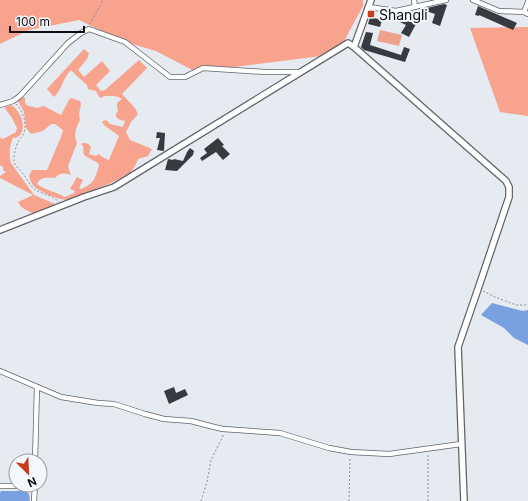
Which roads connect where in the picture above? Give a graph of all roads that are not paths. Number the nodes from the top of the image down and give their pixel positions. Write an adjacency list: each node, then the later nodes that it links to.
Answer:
1 (371, 0): 6 (street)
2 (414, 0): 7 (street)
3 (446, 0): 7 (street)
4 (473, 0): 8 (street)
5 (528, 2): 8 (street)
6 (369, 7): 7 (street); 9 (street)
7 (415, 7)
8 (526, 13)
9 (354, 47): 10 (street); 15 (street)
10 (300, 72): 11 (street); 12 (street)
11 (0, 105)
12 (0, 230)
13 (0, 371): 14 (street)
14 (37, 387): 15 (street); 16 (street)
15 (461, 444): 17 (street)
16 (35, 453)
17 (464, 501)

